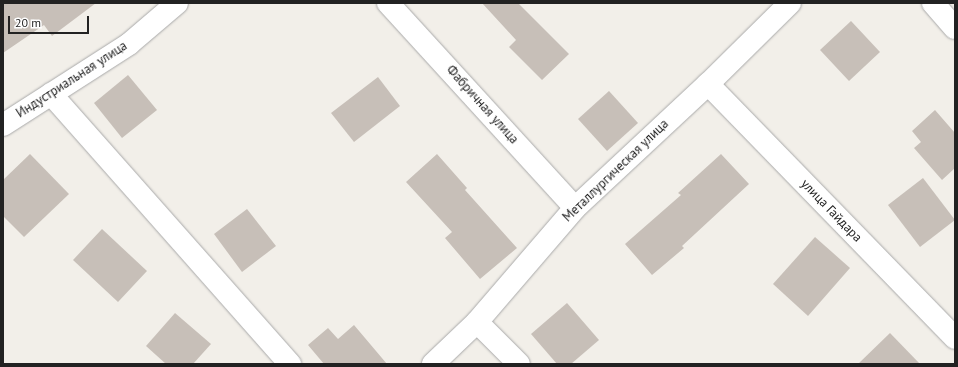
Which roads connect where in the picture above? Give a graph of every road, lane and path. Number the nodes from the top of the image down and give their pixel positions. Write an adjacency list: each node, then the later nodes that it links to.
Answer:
1 (177, 3): 7 (street, Индустриальная улица)
2 (388, 3): 9 (street, Фабричная улица)
3 (790, 3): 6 (street, Металлургическая улица)
4 (933, 3): 5 (street)
5 (955, 28)
6 (708, 84): 9 (street, Металлургическая улица); 11 (street, улица Гайдара)
7 (51, 94): 8 (street, Индустриальная улица); 12 (street)
8 (3, 125)
9 (575, 208): 10 (street, Металлургическая улица)
10 (477, 322): 13 (street, Металлургическая улица); 14 (street)
11 (955, 338)
12 (290, 364)
13 (433, 364)
14 (518, 364)

